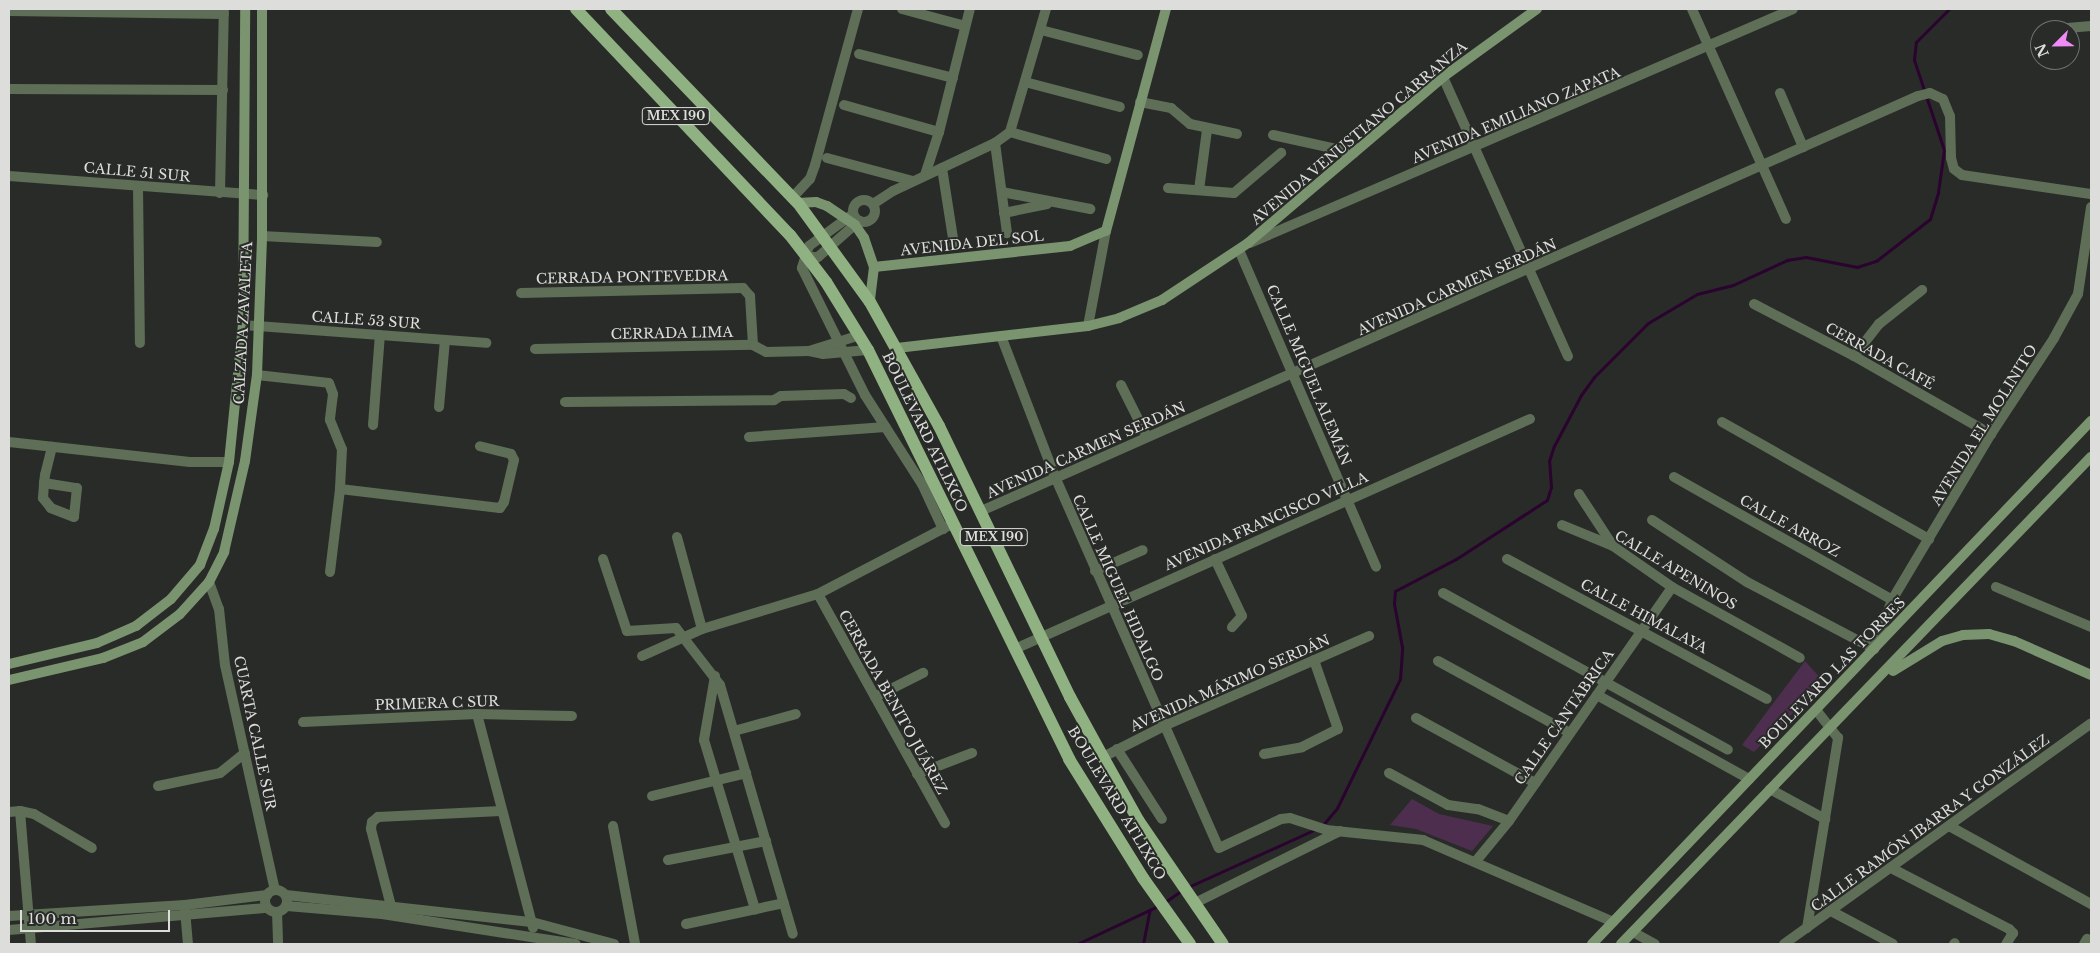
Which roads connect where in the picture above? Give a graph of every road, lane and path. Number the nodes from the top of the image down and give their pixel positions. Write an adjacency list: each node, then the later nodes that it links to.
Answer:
1 (245, 9): 52 (main road, CALZADA ZAVALETA)
2 (262, 9): 53 (main road, CALZADA ZAVALETA)
3 (576, 9): 71 (main road, BOULEVARD ATLIXCO / MEX 190)
4 (610, 9): 54 (main road, BOULEVARD ATLIXCO / MEX 190)
5 (858, 9): 54 (street)
6 (902, 9): 15 (street)
7 (970, 9): 15 (street)
8 (1046, 9): 16 (street)
9 (1166, 9): 26 (main road)
10 (1537, 9): 20 (main road, AVENIDA VENUSTIANO CARRANZA)
11 (1692, 9): 17 (street)
12 (1793, 9): 17 (street, AVENIDA EMILIANO ZAPATA)
13 (9, 11): 14 (street)
14 (224, 11): 24 (street)
15 (964, 26): 21 (street)
16 (1041, 30): 19 (street); 22 (street)
17 (1709, 48): 36 (street, AVENIDA EMILIANO ZAPATA); 41 (street)
18 (859, 54): 21 (street)
19 (1138, 55)
20 (1443, 77): 36 (street); 38 (main road, AVENIDA VENUSTIANO CARRANZA)
21 (953, 78): 30 (street)
22 (1025, 82): 28 (street); 31 (street)
23 (9, 90): 24 (street)
24 (223, 90): 50 (street)
25 (1780, 93): 35 (street)
26 (1140, 102): 29 (street); 62 (main road)
27 (844, 106): 30 (street)
28 (1120, 107)
29 (1207, 130): 32 (street); 48 (street)
30 (939, 132): 43 (street)
31 (1010, 132): 34 (street); 40 (street)
32 (1236, 134)
33 (1273, 135): 38 (street)
34 (995, 143): 42 (street); 49 (street)
35 (1804, 147): 41 (street, AVENIDA CARMEN SERDÁN); 51 (street, AVENIDA CARMEN SERDÁN)
36 (1476, 148): 67 (street, AVENIDA EMILIANO ZAPATA); 73 (street)
37 (1281, 153): 48 (street)
38 (1354, 153): 67 (main road, AVENIDA VENUSTIANO CARRANZA)
39 (827, 158): 45 (street)
40 (1106, 159)
41 (1762, 165): 60 (street); 73 (street, AVENIDA CARMEN SERDÁN)
42 (942, 168): 43 (street); 68 (street)
43 (925, 175): 45 (street)
44 (9, 176): 46 (street, CALLE 51 SUR)
45 (913, 181): 56 (street)
46 (138, 187): 50 (street, CALLE 51 SUR); 85 (street)
47 (1168, 188): 48 (street)
48 (1199, 190)
49 (1002, 192): 55 (street); 59 (street)
50 (220, 193): 52 (street, CALLE 51 SUR)
51 (2091, 194)
52 (245, 195): 53 (street, CALLE 51 SUR); 78 (main road, CALZADA ZAVALETA)
53 (263, 196): 65 (main road, CALZADA ZAVALETA)
54 (795, 201): 61 (main road); 64 (main road, BOULEVARD ATLIXCO / MEX 190)
55 (1051, 203): 58 (street); 59 (street)
56 (873, 204): 61 (street); 61 (street)
57 (2091, 207): 105 (street, AVENIDA EL MOLINITO)
58 (1090, 210)
59 (1004, 213): 63 (street)
60 (1786, 219)
61 (854, 220): 64 (street); 69 (street); 72 (main road)
62 (1106, 232): 72 (main road, AVENIDA DEL SOL); 80 (street)
63 (1007, 233)
64 (823, 235): 69 (main road, BOULEVARD ATLIXCO / MEX 190); 71 (street)
65 (262, 236): 66 (street); 79 (main road, CALZADA ZAVALETA)
66 (377, 242)
67 (1248, 244): 70 (main road, AVENIDA VENUSTIANO CARRANZA)
68 (954, 245)
69 (831, 246): 71 (street); 76 (main road, BOULEVARD ATLIXCO / MEX 190)
70 (1239, 250): 80 (main road, AVENIDA VENUSTIANO CARRANZA); 94 (street, CALLE MIGUEL ALEMÁN)
71 (807, 258): 82 (main road, BOULEVARD ATLIXCO / MEX 190); 88 (street)
72 (874, 267): 76 (main road)
73 (1530, 270): 92 (street); 94 (street, AVENIDA CARMEN SERDÁN)
74 (1922, 290): 93 (street)
75 (521, 294): 87 (street, CERRADA PONTEVEDRA)
76 (870, 302): 89 (main road, BOULEVARD ATLIXCO / MEX 190)
77 (1754, 304): 93 (street, CERRADA CAFÉ)
78 (243, 325): 79 (street, CALLE 53 SUR); 112 (main road, CALZADA ZAVALETA)
79 (260, 326): 81 (street, CALLE 53 SUR); 95 (main road, CALZADA ZAVALETA)
80 (1088, 326): 83 (main road, AVENIDA VENUSTIANO CARRANZA)
81 (380, 335): 84 (street, CALLE 53 SUR); 103 (street)
82 (860, 335): 88 (street, CERRADA LIMA); 91 (main road, BOULEVARD ATLIXCO / MEX 190)
83 (1001, 336): 89 (main road, AVENIDA VENUSTIANO CARRANZA); 114 (street, CALLE MIGUEL HIDALGO)
84 (445, 340): 86 (street, CALLE 53 SUR); 99 (street)
85 (140, 343)
86 (486, 343)
87 (753, 345): 88 (street, CERRADA LIMA); 90 (street, CERRADA LIMA)
88 (844, 347): 91 (street, CERRADA LIMA); 97 (street)
89 (897, 348): 120 (main road, BOULEVARD ATLIXCO / MEX 190)
90 (535, 349)
91 (868, 350): 119 (main road, BOULEVARD ATLIXCO / MEX 190)
92 (1568, 356)
93 (1854, 356): 105 (street, CERRADA CAFÉ)
94 (1294, 373): 107 (street, AVENIDA CARMEN SERDÁN); 118 (street, CALLE MIGUEL ALEMÁN)
95 (257, 375): 116 (street); 134 (main road, CALZADA ZAVALETA)
96 (1121, 385): 107 (street)
97 (865, 394): 98 (street); 104 (street)
98 (565, 402)
99 (439, 407)
100 (1530, 419): 118 (street, AVENIDA FRANCISCO VILLA)
101 (2091, 421): 149 (main road, BOULEVARD LAS TORRES)
102 (1722, 422): 125 (street)
103 (373, 425)
104 (886, 427): 106 (street); 119 (street)
105 (1991, 434): 125 (street, AVENIDA EL MOLINITO)
106 (749, 437)
107 (1147, 437): 114 (street, AVENIDA CARMEN SERDÁN)
108 (9, 442): 110 (street)
109 (480, 446): 116 (street)
110 (52, 447): 112 (street); 115 (street)
111 (2091, 457): 160 (main road)
112 (229, 462): 154 (main road, CALZADA ZAVALETA)
113 (1674, 477): 139 (street, CALLE ARROZ)
114 (1056, 479): 120 (street, AVENIDA CARMEN SERDÁN); 132 (street, CALLE MIGUEL HIDALGO)
115 (44, 483)
116 (340, 489): 133 (street)
117 (1578, 494): 126 (street)
118 (1348, 500): 129 (street, AVENIDA FRANCISCO VILLA); 131 (street, CALLE MIGUEL ALEMÁN)
119 (938, 506): 123 (main road, BOULEVARD ATLIXCO / MEX 190)
120 (981, 512): 146 (main road, BOULEVARD ATLIXCO / MEX 190)
121 (1652, 520): 149 (street)
122 (1562, 525): 126 (street, CALLE APENINOS)
123 (948, 526): 138 (street); 148 (main road, BOULEVARD ATLIXCO / MEX 190)
124 (677, 537): 143 (street)
125 (1930, 539): 139 (street, AVENIDA EL MOLINITO)
126 (1613, 546): 135 (street, CALLE APENINOS)
127 (1143, 550): 132 (street)
128 (603, 559): 145 (street)
129 (1215, 559): 140 (street, AVENIDA FRANCISCO VILLA); 141 (street)
130 (1507, 559): 144 (street, CALLE HIMALAYA)
131 (1376, 567)
132 (1095, 571): 140 (street, CALLE MIGUEL HIDALGO)
133 (330, 572)
134 (209, 582): 158 (main road, CALZADA ZAVALETA); 177 (street, CUARTA CALLE SUR)
135 (1672, 586): 144 (street, CALLE CANTÁBRICA); 151 (street, CALLE APENINOS)
136 (1996, 587): 142 (street)
137 (1443, 593): 159 (street)
138 (818, 594): 143 (street); 162 (street, CERRADA BENITO JUÁREZ)
139 (1892, 600): 149 (street, AVENIDA EL MOLINITO)
140 (1110, 606): 146 (street, AVENIDA FRANCISCO VILLA); 171 (street, CALLE MIGUEL HIDALGO)
141 (1232, 627)
142 (2091, 627)
143 (702, 629): 145 (street)
144 (1642, 629): 159 (street, CALLE CANTÁBRICA); 163 (street, CALLE HIMALAYA)
145 (684, 636): 150 (street); 157 (street)
146 (1041, 636): 148 (street, AVENIDA FRANCISCO VILLA); 180 (main road, BOULEVARD ATLIXCO / MEX 190)
147 (1369, 636): 152 (street, AVENIDA MÁXIMO SERDÁN)
148 (1015, 649): 228 (main road, BOULEVARD ATLIXCO / MEX 190)
149 (1874, 649): 164 (main road, BOULEVARD LAS TORRES)
150 (642, 656)
151 (1800, 658)
152 (1314, 660): 171 (street, AVENIDA MÁXIMO SERDÁN); 179 (street)
153 (1438, 661): 174 (street)
154 (9, 664)
155 (923, 673): 162 (street)
156 (2091, 675): 160 (main road)
157 (715, 676): 173 (street); 184 (street)
158 (9, 680)
159 (1605, 684): 161 (street, CALLE CANTÁBRICA); 176 (street)
160 (1874, 685): 172 (main road)
161 (1597, 695): 174 (street, CALLE CANTÁBRICA); 185 (street)
162 (875, 697): 183 (street, CERRADA BENITO JUÁREZ)
163 (1767, 699)
164 (1816, 710): 172 (street); 185 (main road, BOULEVARD LAS TORRES)
165 (477, 714): 167 (street, PRIMERA C SUR); 169 (street, PRIMERA C SUR); 192 (street)
166 (796, 714): 173 (street)
167 (572, 716)
168 (1416, 718): 186 (street)
169 (303, 722)
170 (2091, 723): 198 (street, CALLE RAMÓN IBARRA Y GONZÁLEZ)
171 (1164, 726): 175 (street, AVENIDA MÁXIMO SERDÁN); 199 (street, CALLE MIGUEL HIDALGO)
172 (1832, 727): 188 (main road); 194 (street)
173 (734, 731): 181 (street)
174 (1570, 733): 186 (street, CALLE CANTÁBRICA)
175 (1117, 749): 180 (street, AVENIDA MÁXIMO SERDÁN); 193 (street)
176 (1728, 750)
177 (245, 753): 187 (street); 206 (street, CUARTA CALLE SUR)
178 (972, 753): 183 (street)
179 (1264, 754)
180 (1103, 756): 208 (main road, BOULEVARD ATLIXCO / MEX 190)
181 (746, 773): 184 (street); 200 (street)
182 (1389, 773): 195 (street)
183 (917, 774): 196 (street, CERRADA BENITO JUÁREZ)
184 (716, 778): 189 (street); 202 (street)
185 (1749, 779): 220 (main road, BOULEVARD LAS TORRES)
186 (1535, 783): 195 (street, CALLE CANTÁBRICA)
187 (158, 786)
188 (1770, 789): 194 (street); 225 (main road)
189 (652, 796)
190 (20, 811): 191 (street); 201 (street); 216 (street)
191 (9, 812)
192 (501, 812): 212 (street); 219 (street)
193 (1162, 819)
194 (1825, 819): 223 (street)
195 (1509, 821): 204 (street, CALLE CANTÁBRICA)
196 (944, 823)
197 (613, 826): 235 (street)
198 (1950, 827): 205 (street, CALLE RAMÓN IBARRA Y GONZÁLEZ); 211 (street)
199 (1340, 831): 204 (street); 208 (street)
200 (766, 841): 202 (street); 209 (street)
201 (92, 848)
202 (737, 848): 203 (street); 213 (street)
203 (668, 860)
204 (1476, 861): 220 (street)
205 (1893, 869): 215 (street, CALLE RAMÓN IBARRA Y GONZÁLEZ); 242 (street)
206 (271, 892): 207 (street); 210 (street); 214 (street, CUARTA CALLE SUR)
207 (286, 900): 212 (street); 214 (street)
208 (1194, 901): 236 (main road, BOULEVARD ATLIXCO / MEX 190)
209 (784, 903): 213 (street); 226 (street)
210 (185, 904): 216 (street); 218 (street)
211 (2091, 904)
212 (385, 908): 219 (street); 227 (street)
213 (755, 909): 221 (street)
214 (272, 910): 218 (street); 232 (street, CUARTA CALLE SUR)
215 (1831, 911): 223 (street, CALLE RAMÓN IBARRA Y GONZÁLEZ); 241 (street)
216 (28, 914): 217 (street); 222 (street)
217 (9, 916)
218 (186, 917): 222 (street); 231 (street)
219 (532, 922): 227 (street); 234 (street)
220 (1613, 922): 237 (main road, BOULEVARD LAS TORRES)
221 (686, 924)
222 (29, 928): 224 (street); 230 (street)
223 (1806, 928): 240 (street, CALLE RAMÓN IBARRA Y GONZÁLEZ)
224 (9, 930)
225 (1633, 932): 238 (main road); 239 (street)
226 (792, 934)
227 (534, 936): 229 (street)
228 (1187, 939)
229 (550, 942): 233 (street)
230 (30, 944)
231 (188, 944)
232 (278, 944)
233 (576, 944)
234 (614, 944)
235 (635, 944)
236 (1223, 944)
237 (1592, 944)
238 (1621, 944)
239 (1655, 944)
240 (1784, 944)
241 (1893, 944)
242 (2006, 944)

